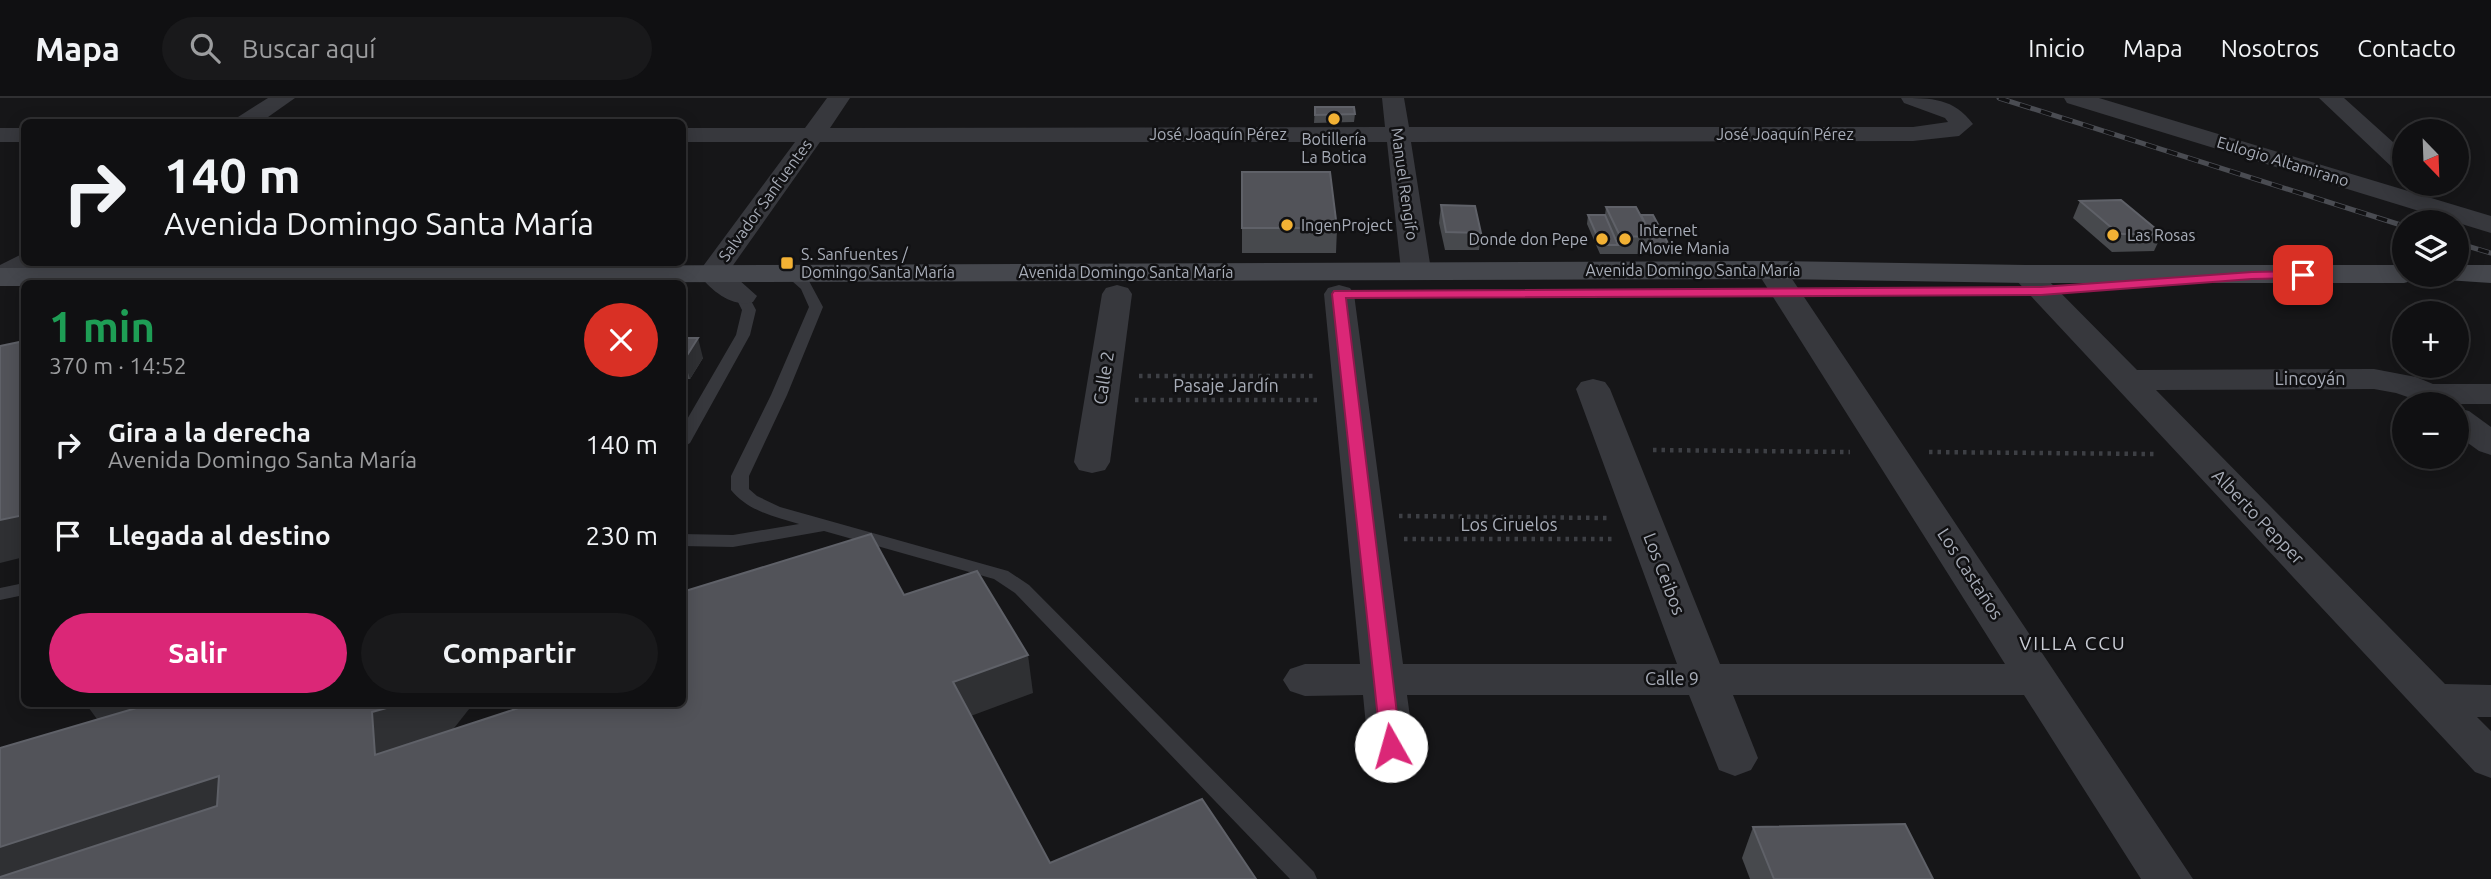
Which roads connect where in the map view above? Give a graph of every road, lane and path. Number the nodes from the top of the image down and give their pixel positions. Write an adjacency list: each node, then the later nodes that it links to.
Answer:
1 (284, 98): 7 (street)
2 (839, 98): 12 (street, Salvador Sanfuentes)
3 (1393, 98): 8 (street, Manuel Rengifo)
4 (1912, 98): 8 (street, José Joaquín Pérez)
5 (2075, 98): 15 (street, Eulogio Altamirano)
6 (2330, 98): 13 (street)
7 (251, 119)
8 (1398, 134): 12 (street, José Joaquín Pérez); 20 (street, Manuel Rengifo)
9 (0, 135): 10 (street)
10 (21, 135)
11 (686, 135): 12 (street, José Joaquín Pérez)
12 (812, 135): 21 (street, Salvador Sanfuentes)
13 (2392, 153)
14 (2440, 196): 16 (street)
15 (2443, 210)
16 (2456, 210)
17 (2469, 218): 18 (street, Eulogio Altamirano)
18 (2491, 225)
19 (21, 264): 25 (street)
20 (1416, 270): 26 (main road, Avenida Domingo Santa María); 28 (main road, Avenida Domingo Santa María)
21 (713, 273): 25 (main road, Avenida Domingo Santa María); 28 (main road, Avenida Domingo Santa María); 34 (street, Salvador Sanfuentes)
22 (2392, 274): 27 (main road, Avenida Domingo Santa María)
23 (2469, 274): 24 (main road)
24 (2491, 274)
25 (0, 277)
26 (1779, 281): 27 (main road, Avenida Domingo Santa María); 30 (main road, Avenida Domingo Santa María); 53 (street, Los Castaños)
27 (2033, 283): 35 (street, Alberto Pepper)
28 (801, 284): 29 (main road, Avenida Domingo Santa María); 34 (main road, Avenida Domingo Santa María); 46 (lane)
29 (1117, 294): 30 (main road, Avenida Domingo Santa María); 36 (street, Calle 2)
30 (1339, 294): 37 (street)
31 (0, 296): 32 (main road)
32 (21, 296)
33 (686, 296): 34 (main road, Avenida Domingo Santa María)
34 (742, 296): 43 (lane)
35 (2126, 380): 39 (street, Lincoyán); 56 (street, Alberto Pepper)
36 (1102, 388): 37 (path, Pasaje Jardín); 37 (path, Pasaje Jardín); 45 (street, Calle 2)
37 (1350, 388): 47 (street)
38 (1593, 389): 48 (street, Los Ceibos)
39 (2420, 392)
40 (2491, 394): 41 (street, Lincoyán)
41 (2469, 396)
42 (2469, 427): 44 (street)
43 (686, 436)
44 (2491, 444)
45 (1092, 462)
46 (824, 527): 49 (lane); 61 (lane)
47 (1366, 527): 48 (path, Los Ciruelos); 48 (path, Los Ciruelos); 55 (street)
48 (1647, 529): 52 (street, Los Ceibos)
49 (686, 541)
50 (21, 590): 51 (lane)
51 (0, 594)
52 (1705, 679): 53 (street, Calle 9); 55 (street, Calle 9); 59 (street, Los Ceibos)
53 (2038, 679): 62 (street, Los Castaños)
54 (1305, 680): 55 (street, Calle 9)
55 (1383, 680): 58 (street)
56 (2434, 701): 57 (street); 60 (street, Alberto Pepper)
57 (2491, 701)
58 (1391, 746)
59 (1735, 758)
60 (2491, 760)
61 (1305, 879)
62 (2168, 879)

